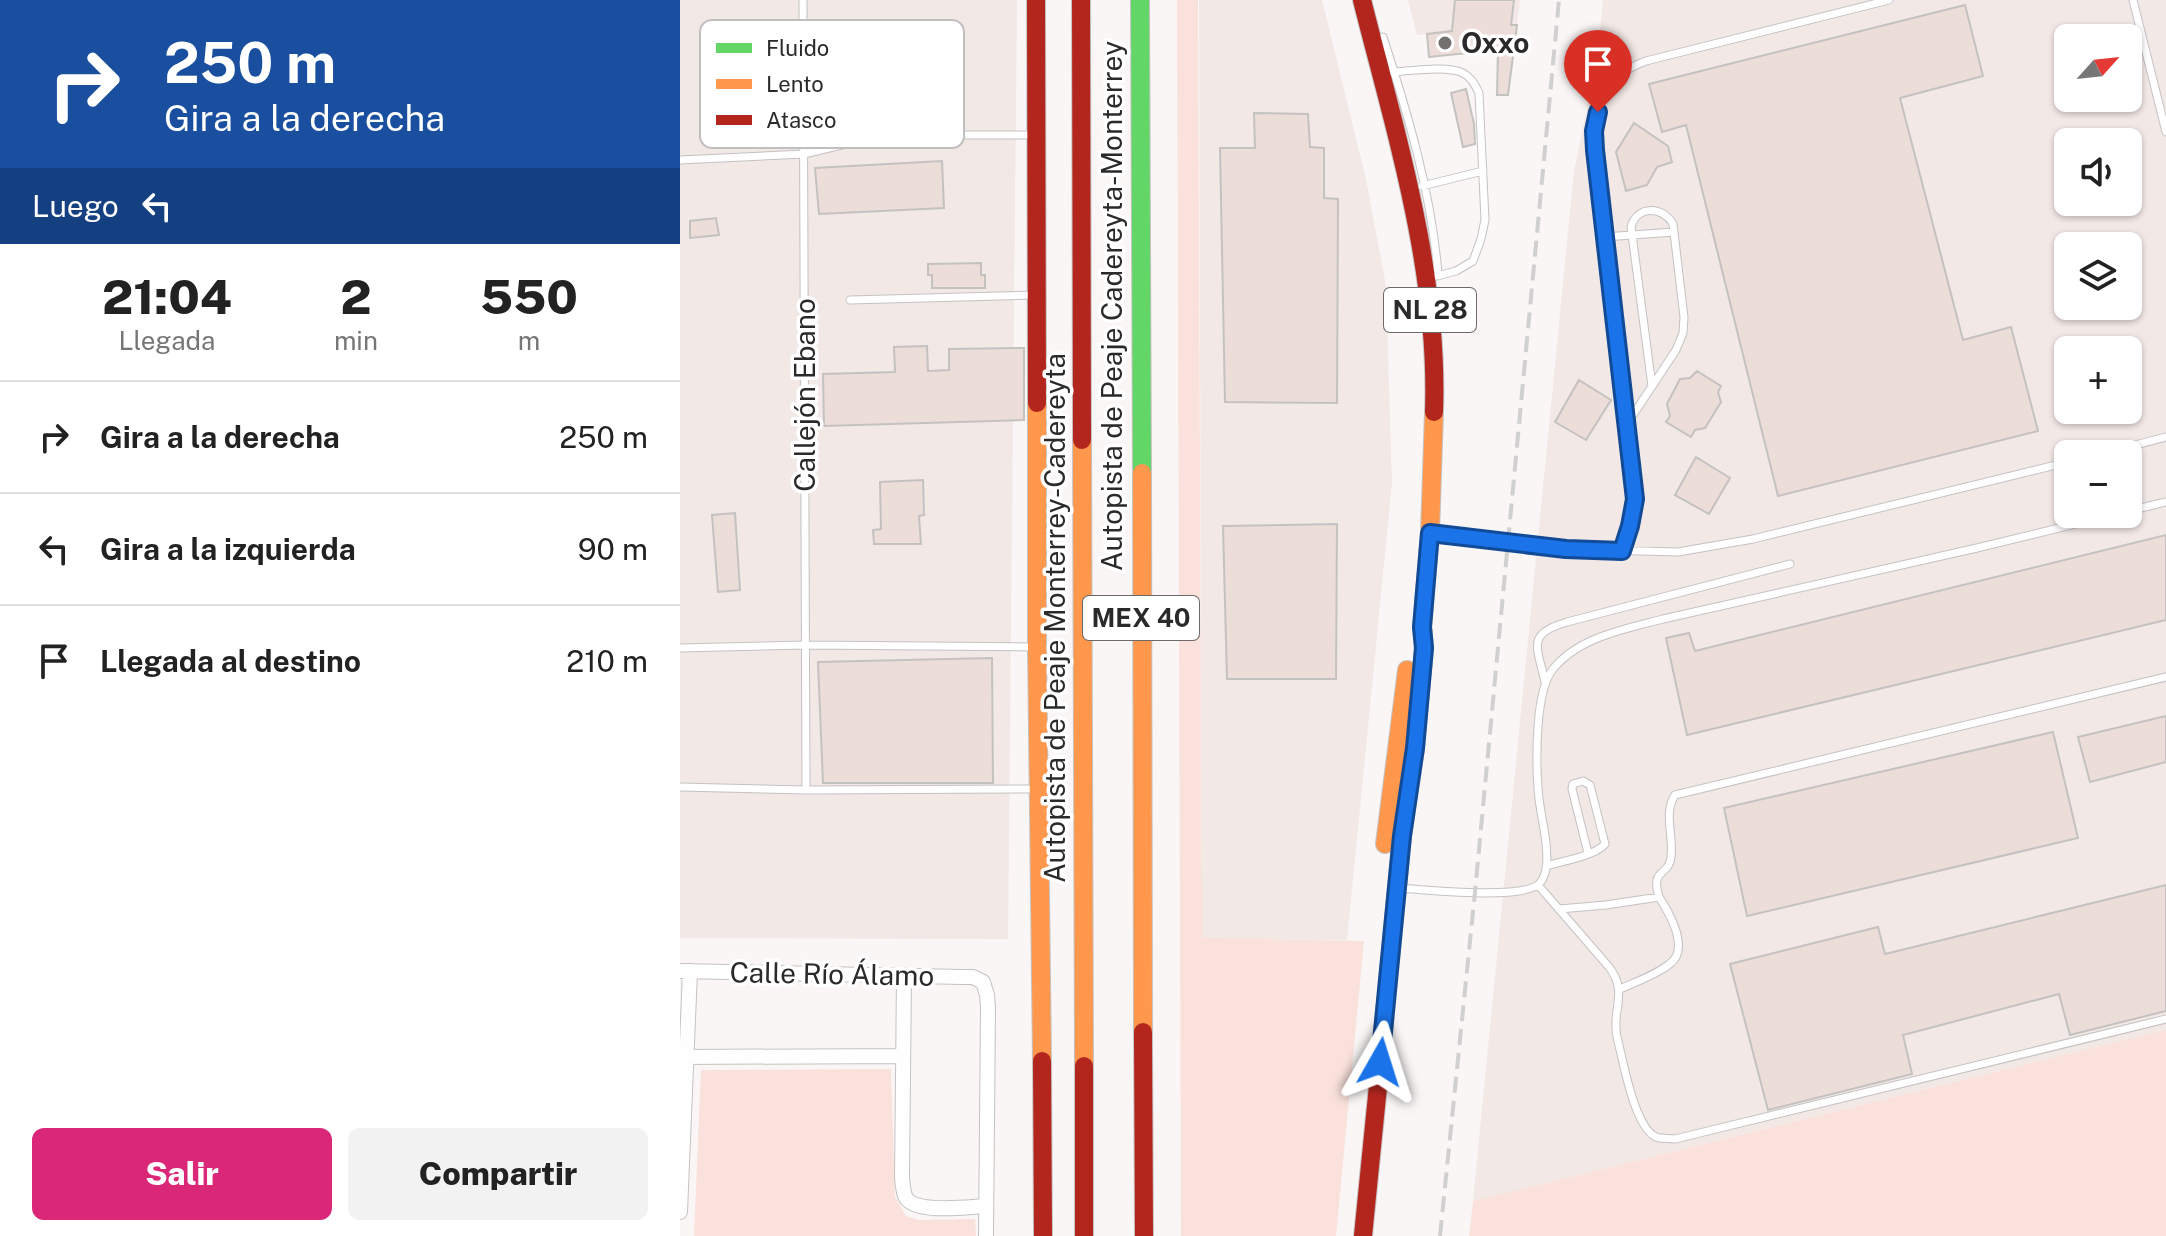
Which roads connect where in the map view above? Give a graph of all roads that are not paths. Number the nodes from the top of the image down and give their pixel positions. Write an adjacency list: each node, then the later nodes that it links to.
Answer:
1 (803, 0): 9 (lane, Callejón Ebano)
2 (1036, 0): 14 (main road)
3 (1081, 0): 68 (main road, Autopista de Peaje Monterrey-Cadereyta / MEX 40)
4 (1140, 0): 69 (main road, Autopista de Peaje Cadereyta-Monterrey / MEX 40)
5 (1371, 0): 8 (lane)
6 (1889, 0): 23 (lane)
7 (2133, 0): 12 (lane)
8 (1368, 5): 11 (main road, NL 28)
9 (803, 20)
10 (1382, 32): 11 (lane)
11 (1388, 73): 19 (lane); 20 (main road, NL 28)
12 (2166, 132)
13 (964, 135): 14 (lane)
14 (1037, 135): 25 (main road)
15 (804, 148): 17 (lane, Callejón Ebano)
16 (829, 148): 17 (lane)
17 (804, 154): 18 (lane); 41 (lane, Callejón Ebano)
18 (680, 160)
19 (1483, 171): 20 (lane); 24 (lane)
20 (1417, 187): 24 (main road, NL 28)
21 (1674, 232): 22 (lane); 22 (lane); 28 (lane)
22 (1631, 235): 23 (lane); 28 (lane)
23 (1604, 237): 30 (lane)
24 (1435, 281): 29 (main road, NL 28)
25 (1037, 295): 26 (lane); 42 (main road)
26 (850, 300)
27 (1441, 341): 29 (lane)
28 (1652, 386): 30 (lane)
29 (1435, 395): 37 (main road, NL 28)
30 (1627, 425): 38 (lane)
31 (2166, 437): 32 (lane)
32 (2142, 443)
33 (2054, 466): 38 (lane)
34 (2166, 502): 35 (lane)
35 (2142, 508)
36 (2056, 528): 45 (lane)
37 (1430, 533): 38 (lane); 40 (main road, NL 28)
38 (1622, 551)
39 (1790, 564): 45 (lane)
40 (1422, 627): 46 (main road, NL 28); 53 (main road, NL 28)
41 (805, 645): 42 (lane); 43 (lane); 49 (lane, Callejón Ebano)
42 (1037, 647): 48 (main road)
43 (680, 648)
44 (2166, 677): 54 (lane)
45 (1545, 682): 51 (lane)
46 (1395, 758): 53 (main road); 60 (main road, NL 28)
47 (680, 787): 49 (lane)
48 (1040, 789): 49 (lane); 67 (main road)
49 (806, 790)
50 (1588, 853): 50 (lane); 51 (lane)
51 (1546, 866): 52 (lane)
52 (1538, 885): 53 (lane); 55 (lane)
53 (1397, 888): 60 (main road); 71 (main road, NL 28)
54 (1659, 897): 55 (lane); 58 (lane)
55 (1559, 909): 58 (lane)
56 (685, 971): 57 (street, Calle Río Álamo); 62 (street)
57 (904, 975): 61 (street); 64 (street, Calle Río Álamo)
58 (1620, 989): 59 (lane)
59 (2166, 1019)
60 (1366, 1034): 70 (main road, NL 28)
61 (902, 1056): 62 (street); 64 (street)
62 (683, 1057): 63 (street)
63 (681, 1141): 65 (street)
64 (985, 1206): 66 (street)
65 (680, 1212)
66 (986, 1236)
67 (1043, 1236)
68 (1084, 1236)
69 (1144, 1236)
70 (1349, 1236)
71 (1363, 1236)

